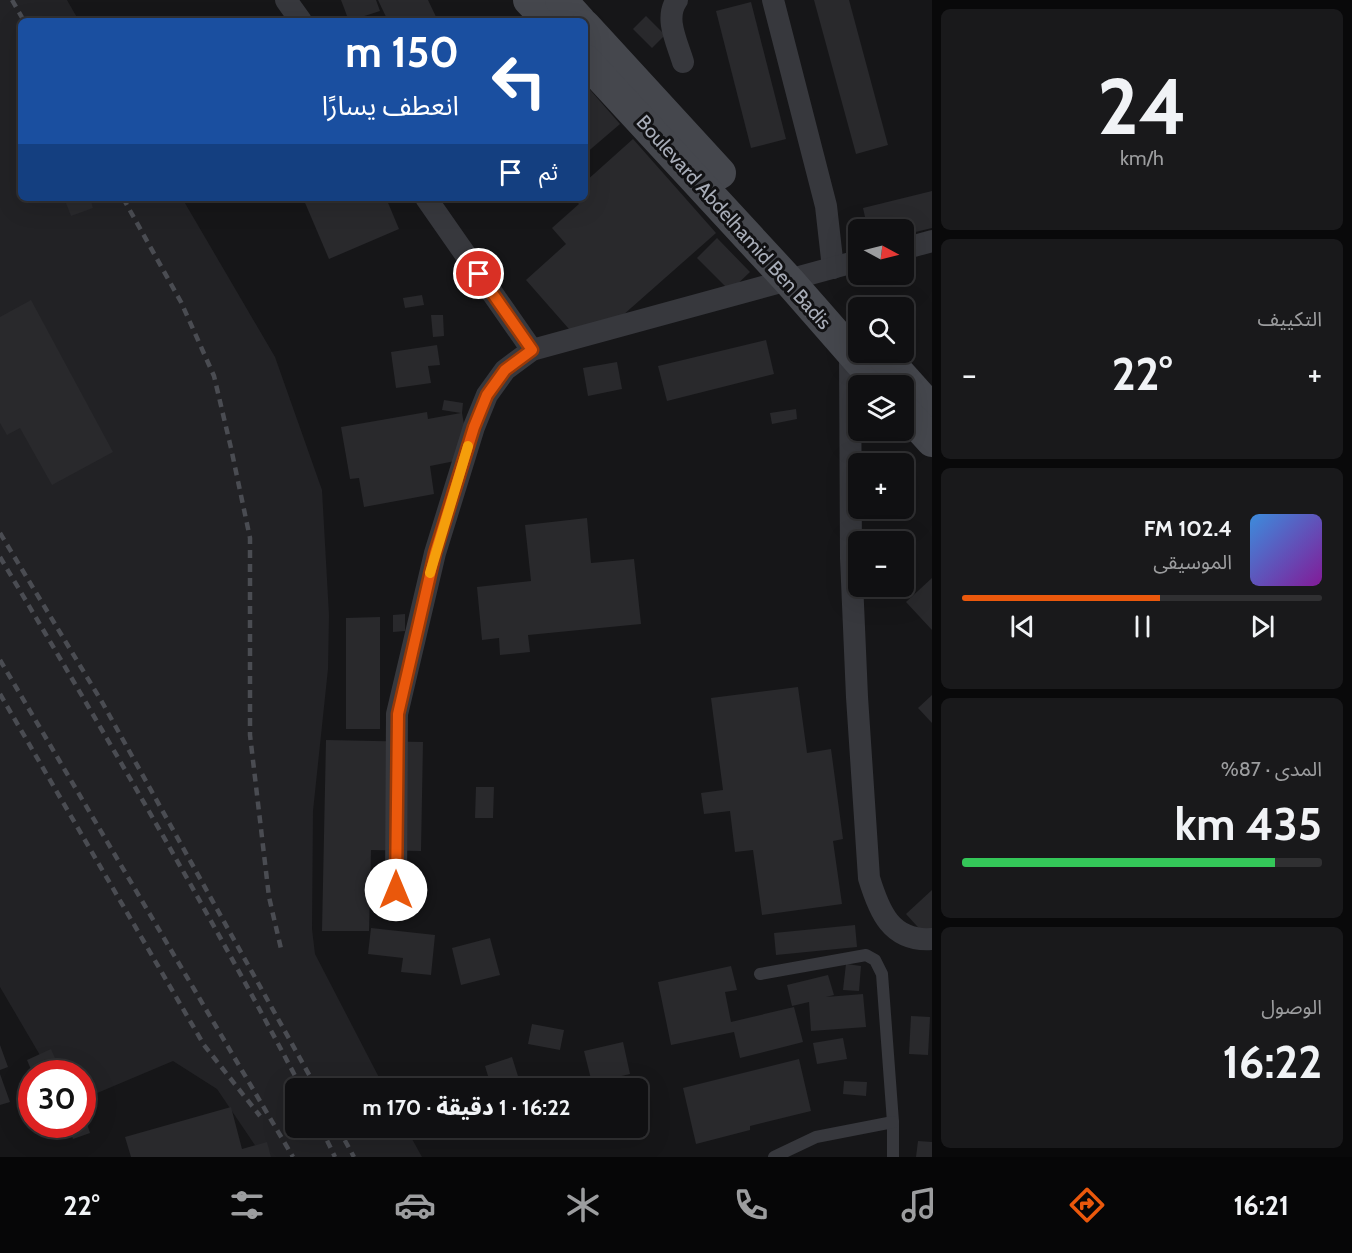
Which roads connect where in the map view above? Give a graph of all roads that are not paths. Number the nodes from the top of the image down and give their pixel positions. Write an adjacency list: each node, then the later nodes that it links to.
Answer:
1 (286, 0): 6 (street)
2 (530, 0): 7 (main road)
3 (561, 0): 8 (main road)
4 (677, 0): 10 (street)
5 (772, 0): 16 (street)
6 (299, 18)
7 (546, 18)
8 (577, 18)
9 (588, 29): 16 (main road, Boulevard Abdelhamid Ben Badis)
10 (683, 62)
11 (588, 63): 16 (main road, Boulevard Abdelhamid Ben Badis)
12 (428, 201): 18 (street)
13 (932, 241): 14 (street)
14 (914, 246)
15 (848, 264): 16 (street)
16 (811, 274): 17 (main road, Boulevard Abdelhamid Ben Badis); 18 (street)
17 (848, 324)
18 (532, 350): 24 (street)
19 (862, 363): 25 (street)
20 (883, 363): 21 (main road, Boulevard Abdelhamid Ben Badis)
21 (932, 410)
22 (914, 421): 23 (main road)
23 (932, 441)
24 (396, 890)
25 (932, 939)
26 (760, 974): 27 (lane)
27 (893, 1122): 28 (lane); 29 (lane)
28 (774, 1157)
29 (893, 1157)

